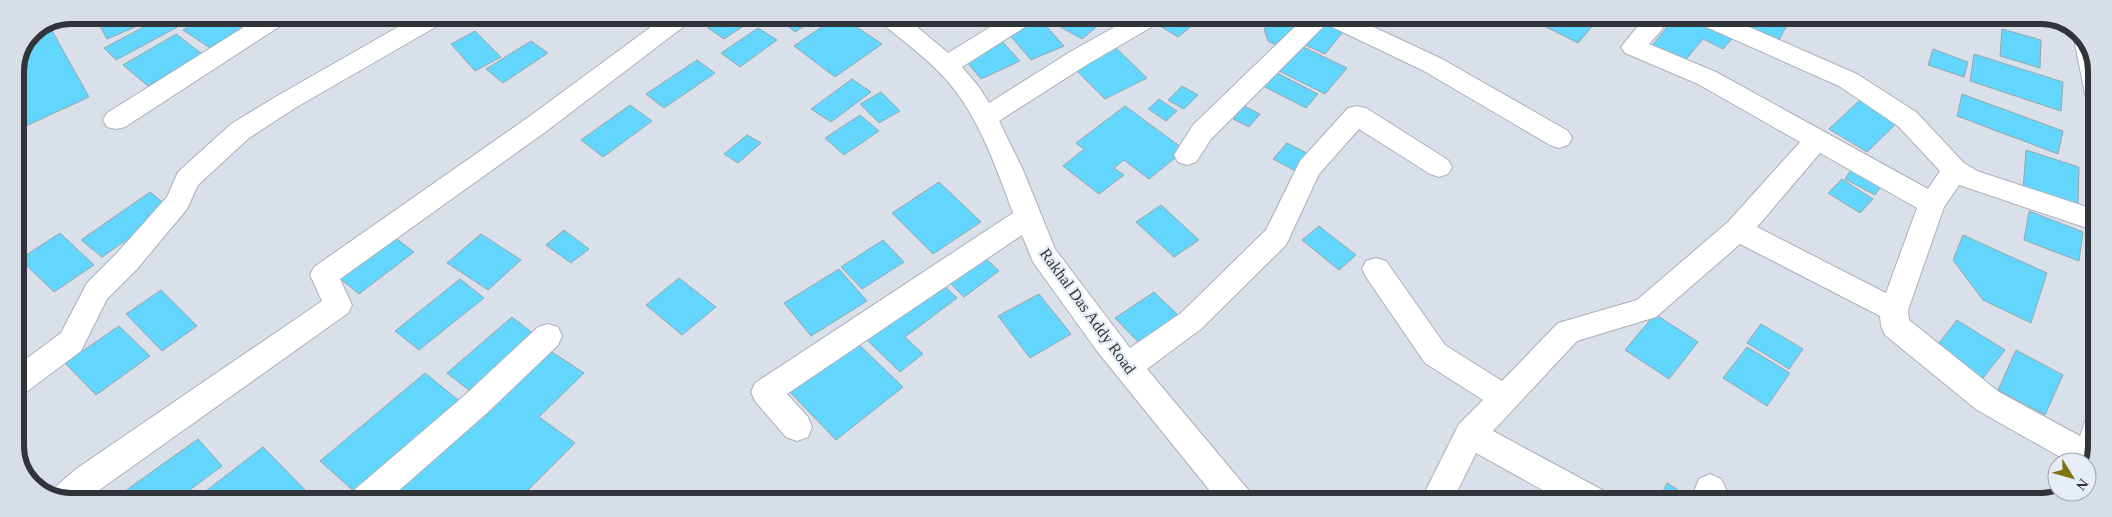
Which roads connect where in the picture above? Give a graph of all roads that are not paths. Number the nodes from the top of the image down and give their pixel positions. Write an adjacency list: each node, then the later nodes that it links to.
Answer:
1 (266, 24): 13 (street)
2 (397, 24): 27 (street)
3 (670, 24): 32 (street)
4 (897, 24): 11 (street, Rakhal Das Addy Road)
5 (1012, 24): 11 (street)
6 (1138, 24): 12 (street)
7 (1312, 24): 16 (street)
8 (1347, 24): 14 (street)
9 (1653, 24): 15 (street)
10 (1721, 24): 18 (street)
11 (947, 65): 12 (street, Rakhal Das Addy Road)
12 (985, 118): 20 (street, Rakhal Das Addy Road)
13 (116, 120)
14 (1559, 138)
15 (1817, 139): 19 (street); 22 (street)
16 (1187, 155)
17 (1439, 167): 26 (street)
18 (1955, 170): 19 (street); 21 (street)
19 (1932, 204): 24 (street)
20 (1028, 217): 26 (street, Rakhal Das Addy Road); 29 (street)
21 (2088, 217)
22 (1738, 230): 24 (street); 28 (street)
23 (1376, 269): 28 (street)
24 (1894, 310): 31 (street)
25 (548, 336): 33 (street)
26 (1128, 366): 34 (street, Rakhal Das Addy Road)
27 (24, 377)
28 (1504, 398): 30 (street)
29 (797, 427)
30 (1470, 434): 35 (street); 36 (street)
31 (2088, 450)
32 (70, 493)
33 (373, 493)
34 (1232, 493)
35 (1440, 493)
36 (1578, 493)

